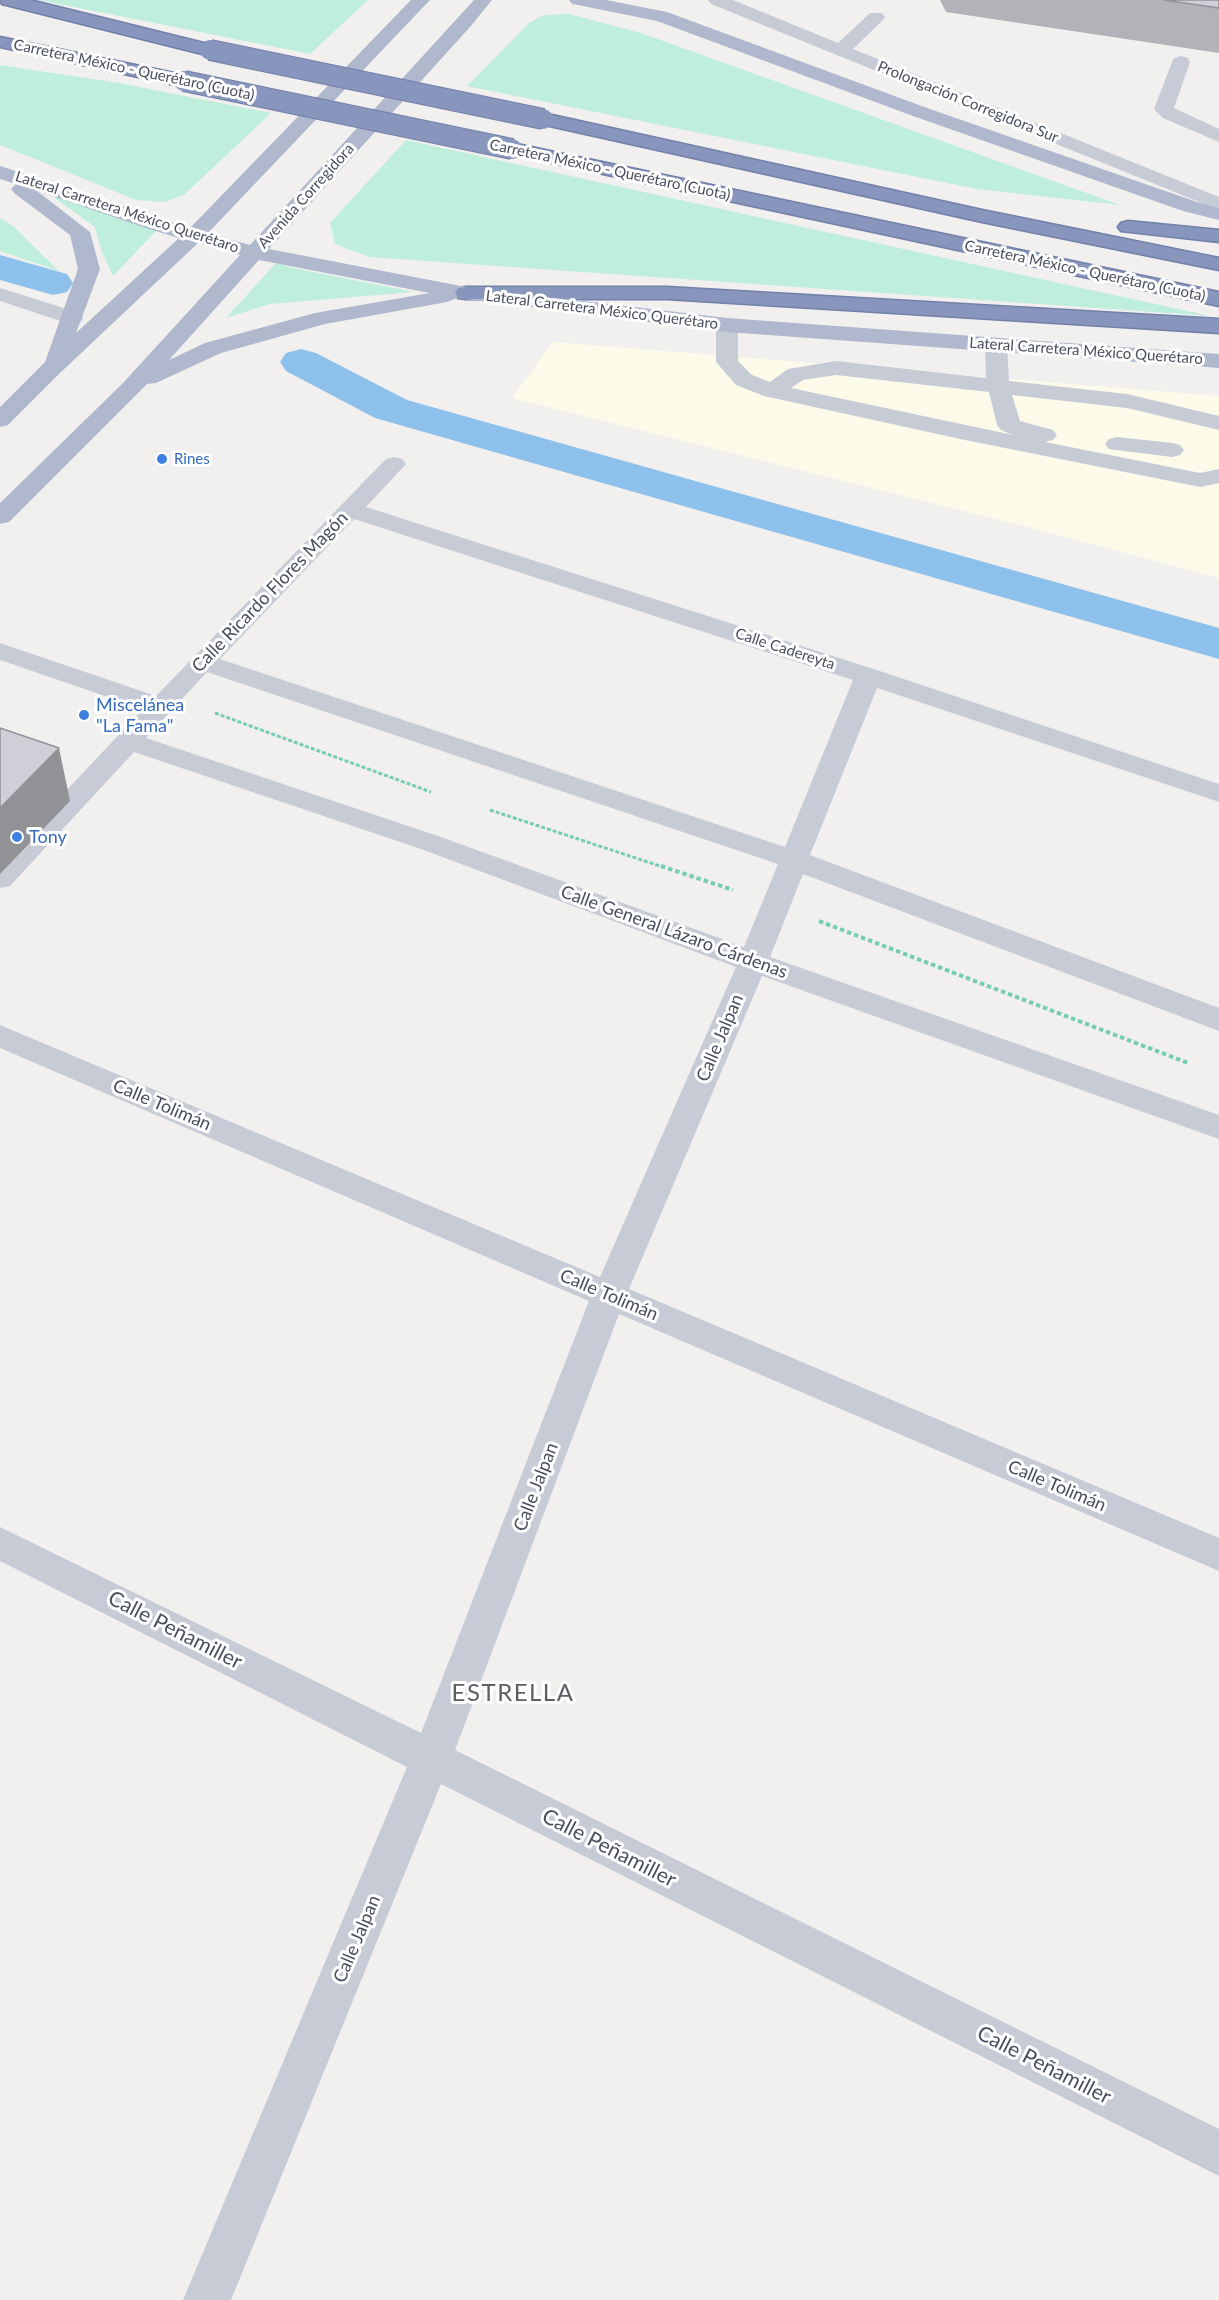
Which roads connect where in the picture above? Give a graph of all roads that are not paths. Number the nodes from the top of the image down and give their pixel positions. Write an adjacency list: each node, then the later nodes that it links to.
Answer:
1 (421, 0): 17 (main road)
2 (483, 0): 19 (main road, Avenida Corregidora)
3 (578, 0): 7 (main road)
4 (646, 0): 7 (main road)
5 (717, 0): 10 (street, Prolongación Corregidora Sur)
6 (12, 1): 16 (highway, Carretera México - Querétaro (Cuota), bridge)
7 (661, 16): 15 (main road)
8 (876, 17): 10 (street)
9 (0, 42): 23 (highway, Carretera México - Querétaro (Cuota), bridge)
10 (841, 50): 14 (street, Prolongación Corregidora Sur)
11 (1180, 62): 12 (street)
12 (1219, 136)
13 (0, 173): 17 (main road, Lateral Carretera México Querétaro); 24 (main road)
14 (1214, 197)
15 (1219, 214)
16 (982, 216): 18 (highway); 20 (highway, Carretera México - Querétaro (Cuota))
17 (195, 235): 19 (main road, Lateral Carretera México Querétaro); 29 (main road)
18 (1219, 236)
19 (255, 253): 21 (main road, Lateral Carretera México Querétaro); 31 (main road, Avenida Corregidora)
20 (1219, 264)
21 (466, 293): 25 (main road, Lateral Carretera México Querétaro); 26 (highway); 31 (main road)
22 (0, 294): 24 (street)
23 (1219, 300)
24 (72, 318): 29 (main road)
25 (727, 325): 27 (main road, Lateral Carretera México Querétaro); 32 (street)
26 (1219, 326)
27 (996, 345): 28 (main road, Lateral Carretera México Querétaro); 30 (street)
28 (1219, 361)
29 (52, 368): 33 (main road)
30 (998, 385): 32 (street); 34 (street); 35 (street)
31 (130, 388): 40 (main road, Avenida Corregidora)
32 (772, 391): 37 (street)
33 (0, 420)
34 (1208, 420): 35 (street)
35 (1172, 450): 37 (street)
36 (394, 464): 39 (street, Calle Ricardo Flores Magón)
37 (1157, 472): 38 (street)
38 (1219, 476)
39 (350, 510): 42 (street, Calle Ricardo Flores Magón); 43 (street, Calle Cadereyta)
40 (0, 517)
41 (0, 651): 44 (street)
42 (202, 662): 44 (street, Calle Ricardo Flores Magón); 47 (street)
43 (868, 676): 46 (street, Calle Cadereyta); 47 (street, Calle Jalpan)
44 (165, 701): 45 (street, Calle Ricardo Flores Magón)
45 (128, 741): 48 (street, Calle Ricardo Flores Magón); 49 (street, Calle General Lázaro Cárdenas)
46 (1219, 793)
47 (792, 859): 49 (street, Calle Jalpan); 50 (street)
48 (0, 879)
49 (753, 962): 52 (street, Calle General Lázaro Cárdenas); 53 (street, Calle Jalpan)
50 (1219, 1020)
51 (0, 1036): 53 (street, Calle Tolimán)
52 (1219, 1127)
53 (609, 1295): 55 (street, Calle Tolimán); 56 (street, Calle Jalpan)
54 (0, 1543): 56 (street, Calle Peñamiller)
55 (1219, 1555)
56 (431, 1759): 57 (street, Calle Peñamiller); 58 (street, Calle Jalpan)
57 (1219, 2153)
58 (207, 2300)

